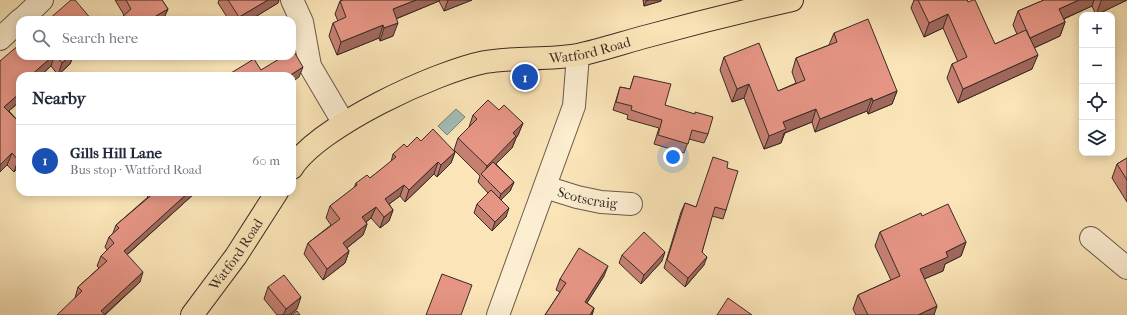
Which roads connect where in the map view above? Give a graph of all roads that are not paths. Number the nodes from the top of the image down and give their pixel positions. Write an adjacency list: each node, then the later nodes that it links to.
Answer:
1 (42, 0): 4 (street)
2 (292, 0): 8 (street)
3 (792, 0): 7 (main road, Watford Road)
4 (24, 16)
5 (16, 24): 6 (street)
6 (0, 39)
7 (578, 55): 8 (main road, Watford Road); 10 (street)
8 (343, 122): 9 (main road, Watford Road)
9 (296, 163)
10 (546, 187): 12 (street, Scotscraig); 16 (street)
11 (274, 196): 15 (main road, Watford Road)
12 (631, 204)
13 (1091, 238): 14 (street)
14 (1127, 268)
15 (192, 315)
16 (498, 315)

